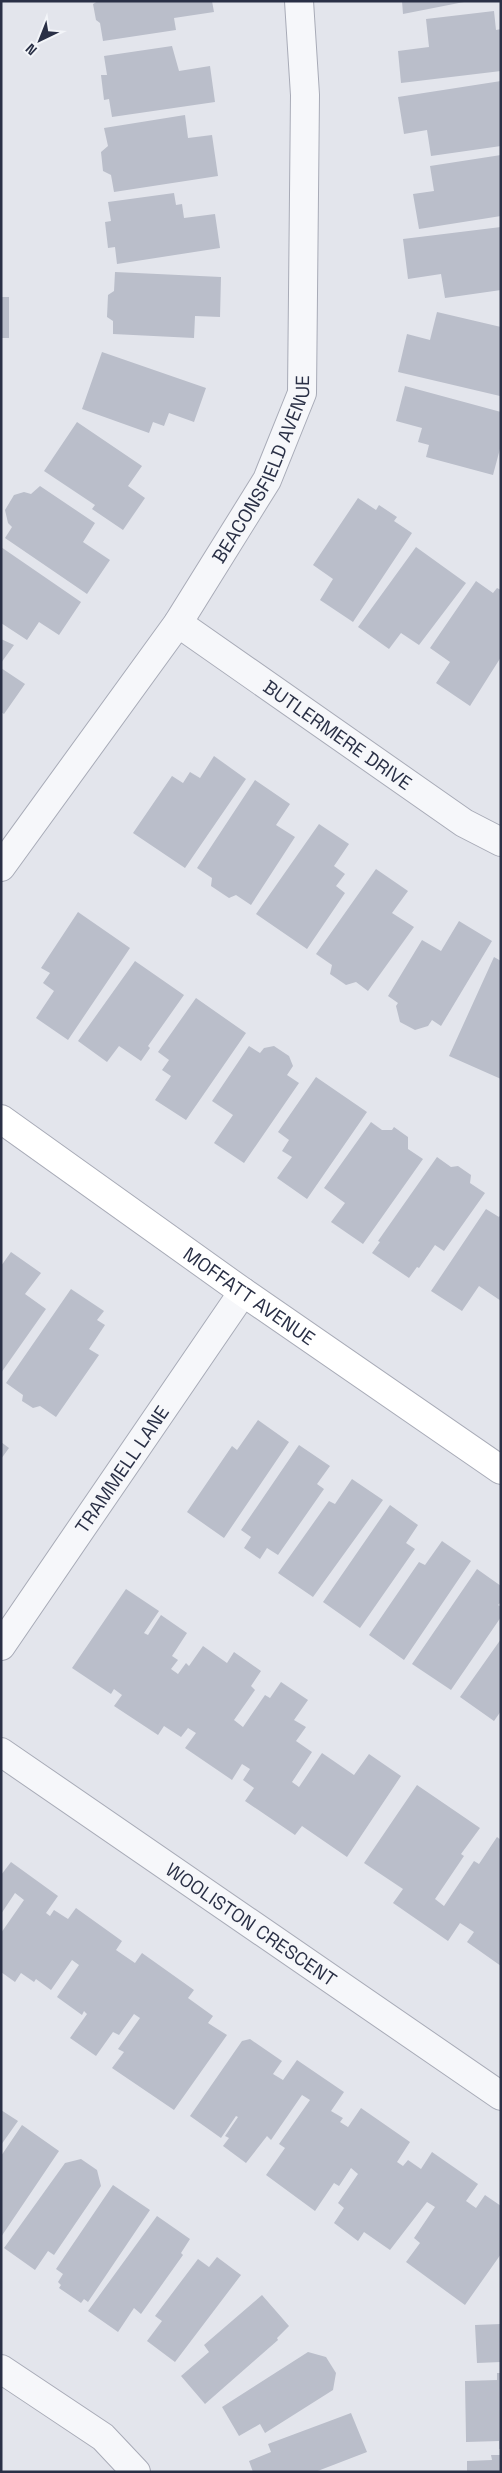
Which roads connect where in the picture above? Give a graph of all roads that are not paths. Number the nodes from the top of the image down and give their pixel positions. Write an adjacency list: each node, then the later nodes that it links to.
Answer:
1 (299, 1): 2 (street, BEACONSFIELD AVENUE)
2 (178, 623): 3 (street, BUTLERMERE DRIVE); 4 (street, BEACONSFIELD AVENUE)
3 (501, 842)
4 (1, 868)
5 (1, 1119): 6 (street, MOFFATT AVENUE)
6 (242, 1292): 7 (street, MOFFATT AVENUE); 8 (street, TRAMMELL LANE)
7 (501, 1470)
8 (1, 1646)
9 (1, 1752): 10 (street, WOOLISTON CRESCENT)
10 (501, 2096)
11 (1, 2369): 12 (street)
12 (136, 2472)

